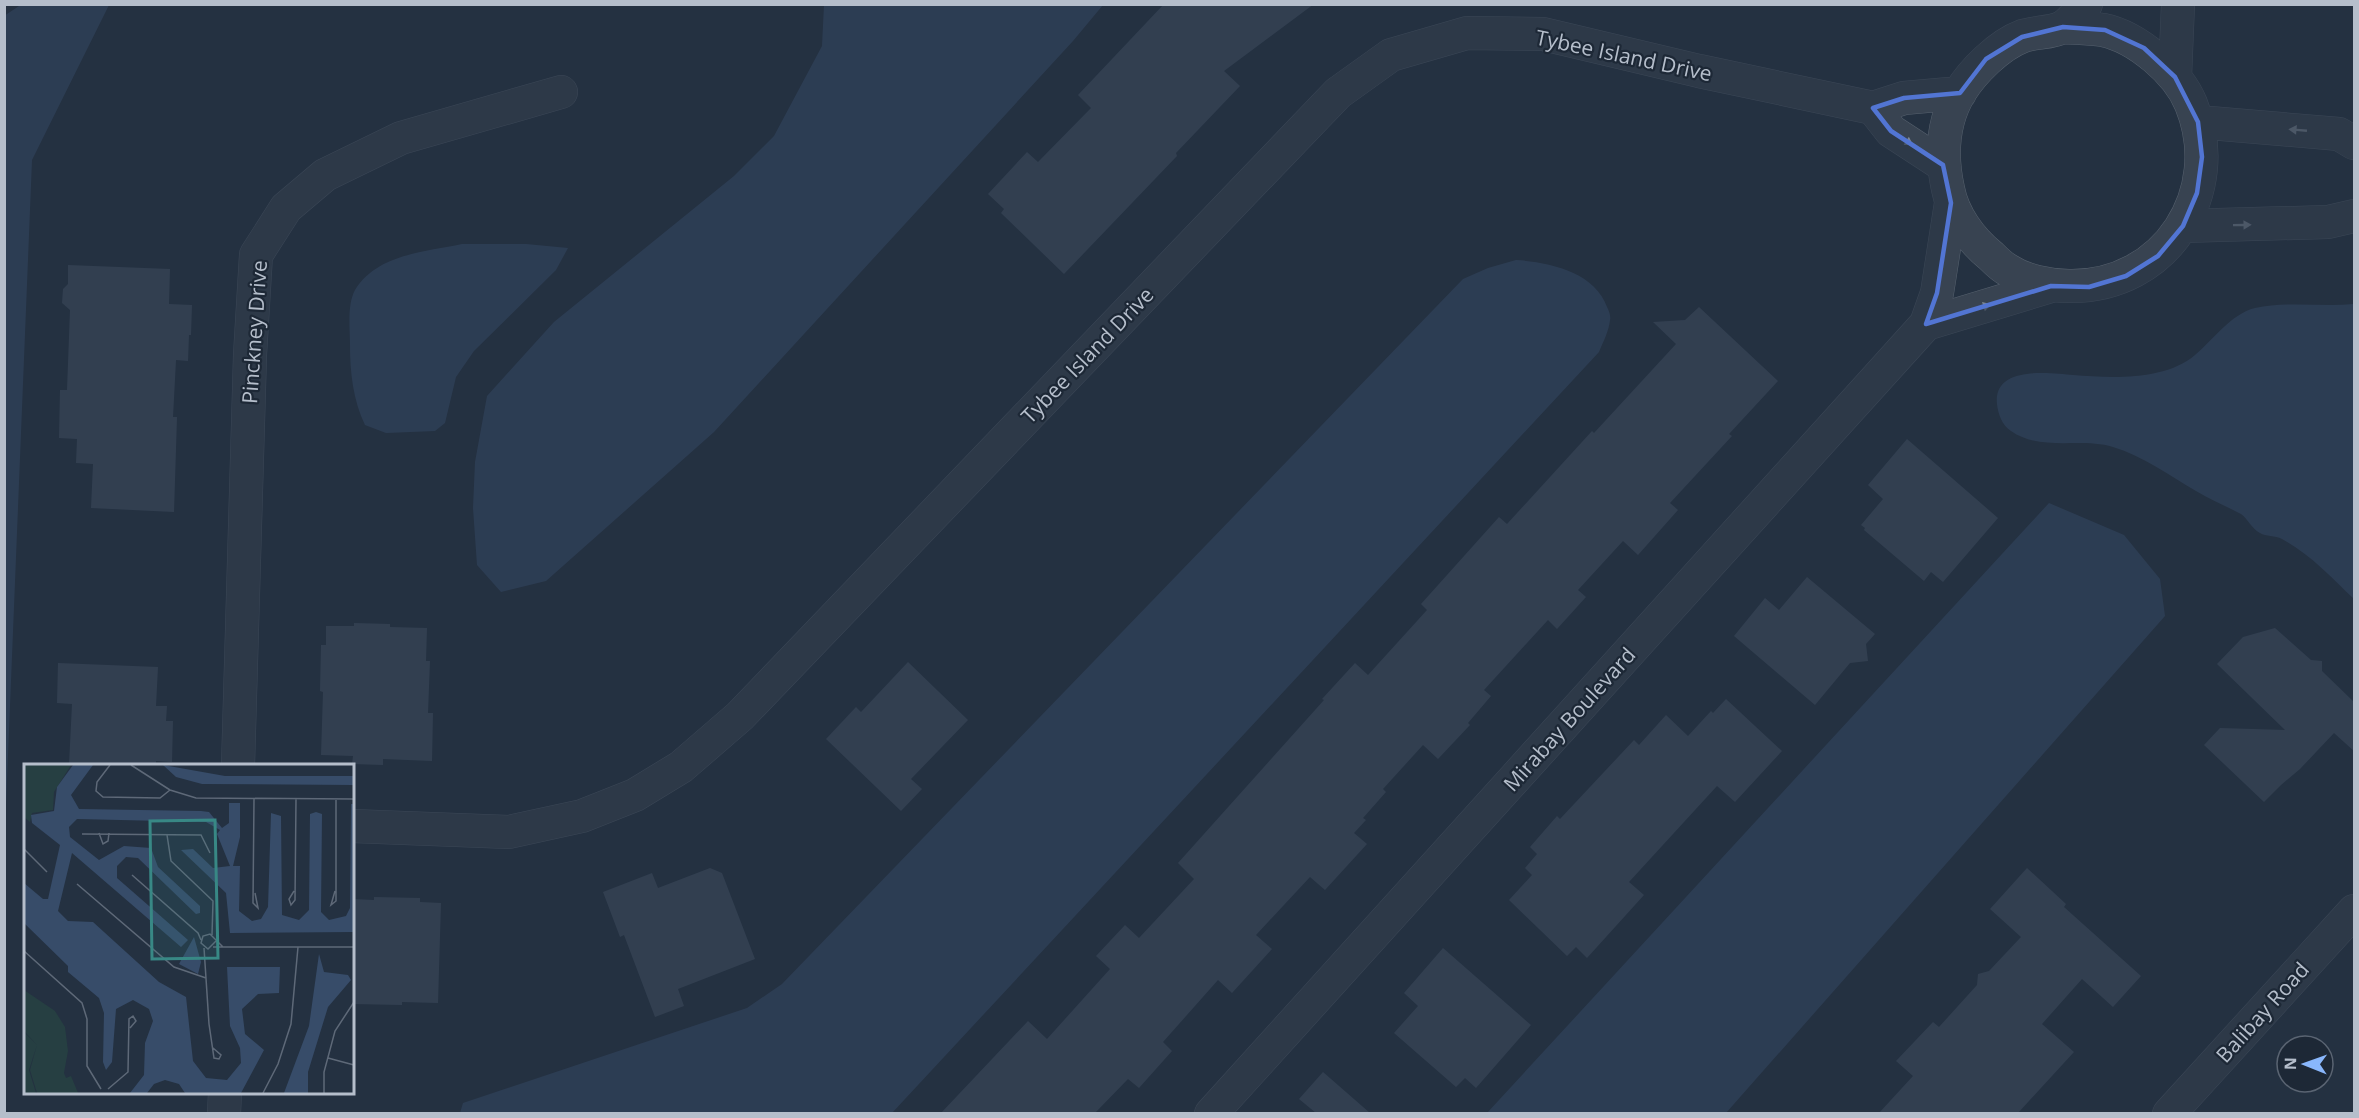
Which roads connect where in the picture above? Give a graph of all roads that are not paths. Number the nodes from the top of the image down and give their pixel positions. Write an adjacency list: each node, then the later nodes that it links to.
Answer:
1 (2086, 4): 3 (street)
2 (2178, 4): 4 (street)
3 (2063, 27): 4 (street, Mirabay Boulevard); 6 (street, Mirabay Boulevard)
4 (2175, 77): 8 (street, Mirabay Boulevard)
5 (561, 92): 16 (street, Pinckney Drive)
6 (1960, 93): 7 (street, Tybee Island Drive); 10 (street, Mirabay Boulevard)
7 (1873, 108): 10 (street, one-way to 10); 17 (street, Tybee Island Drive)
8 (2198, 122): 9 (street, one-way to 8); 13 (street, Mirabay Boulevard)
9 (2353, 150)
10 (1943, 165): 11 (street, Mirabay Boulevard)
11 (1951, 203): 14 (street, Mirabay Boulevard); 15 (street, Mirabay Boulevard)
12 (2352, 209): 13 (street, one-way to 12)
13 (2183, 226): 14 (street, Mirabay Boulevard)
14 (2051, 286): 15 (street, Mirabay Boulevard, one-way to 14)
15 (1926, 324): 21 (street, Mirabay Boulevard)
16 (238, 764)
17 (354, 826)
18 (2355, 911): 22 (street, Balibay Road)
19 (225, 1094): 20 (street)
20 (224, 1113)
21 (1211, 1113)
22 (2169, 1113)

